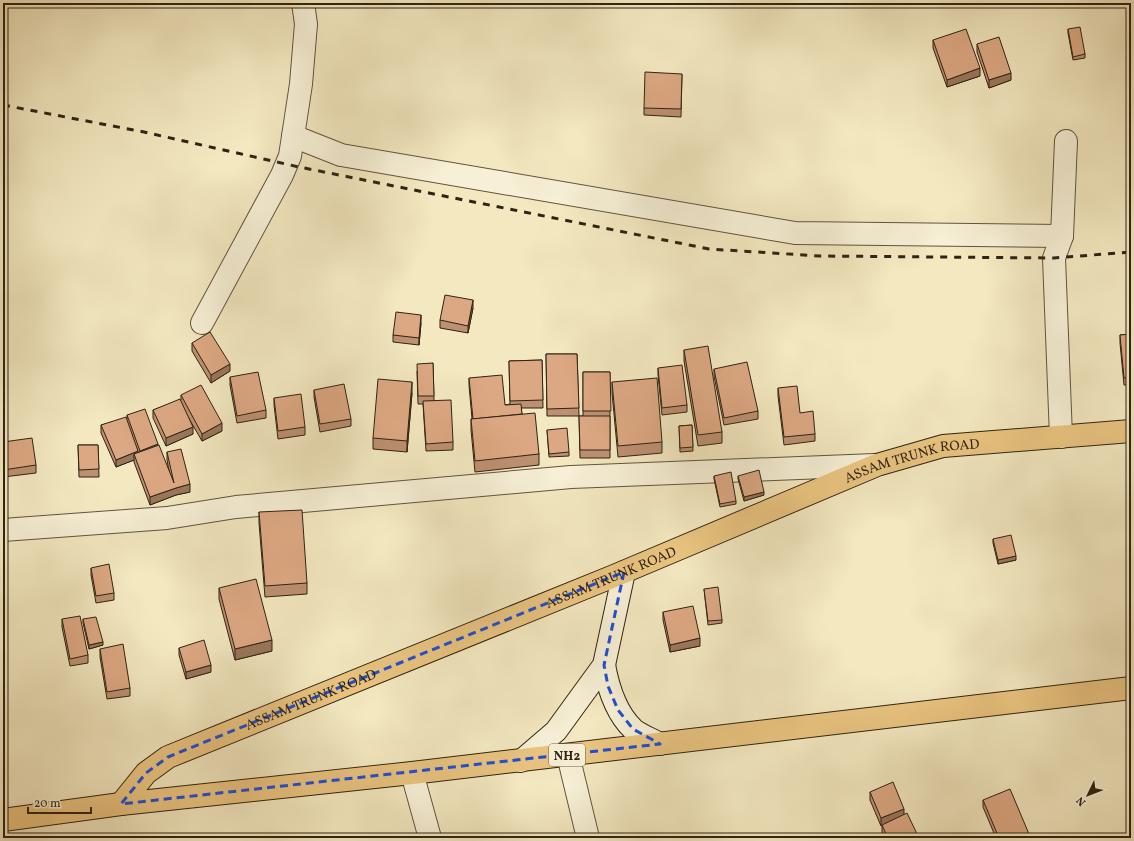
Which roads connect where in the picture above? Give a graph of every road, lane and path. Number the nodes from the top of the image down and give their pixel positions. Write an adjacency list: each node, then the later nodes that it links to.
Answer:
1 (303, 3): 2 (street)
2 (293, 136): 4 (street); 5 (street)
3 (1066, 141): 4 (street)
4 (1062, 236): 7 (street)
5 (202, 323)
6 (1131, 431): 7 (highway, ASSAM TRUNK ROAD)
7 (1061, 437): 8 (highway, ASSAM TRUNK ROAD)
8 (877, 465): 9 (street); 10 (highway, ASSAM TRUNK ROAD)
9 (3, 530)
10 (624, 572): 11 (street); 17 (highway, ASSAM TRUNK ROAD)
11 (604, 664): 13 (street); 15 (street)
12 (1131, 688): 13 (highway, NH2)
13 (660, 744): 14 (highway, NH2)
14 (568, 755): 15 (highway, NH2); 20 (street)
15 (521, 761): 16 (highway, NH2)
16 (412, 773): 17 (highway, NH2); 19 (street)
17 (121, 804): 18 (highway, NH2)
18 (3, 820)
19 (430, 838)
20 (588, 838)

